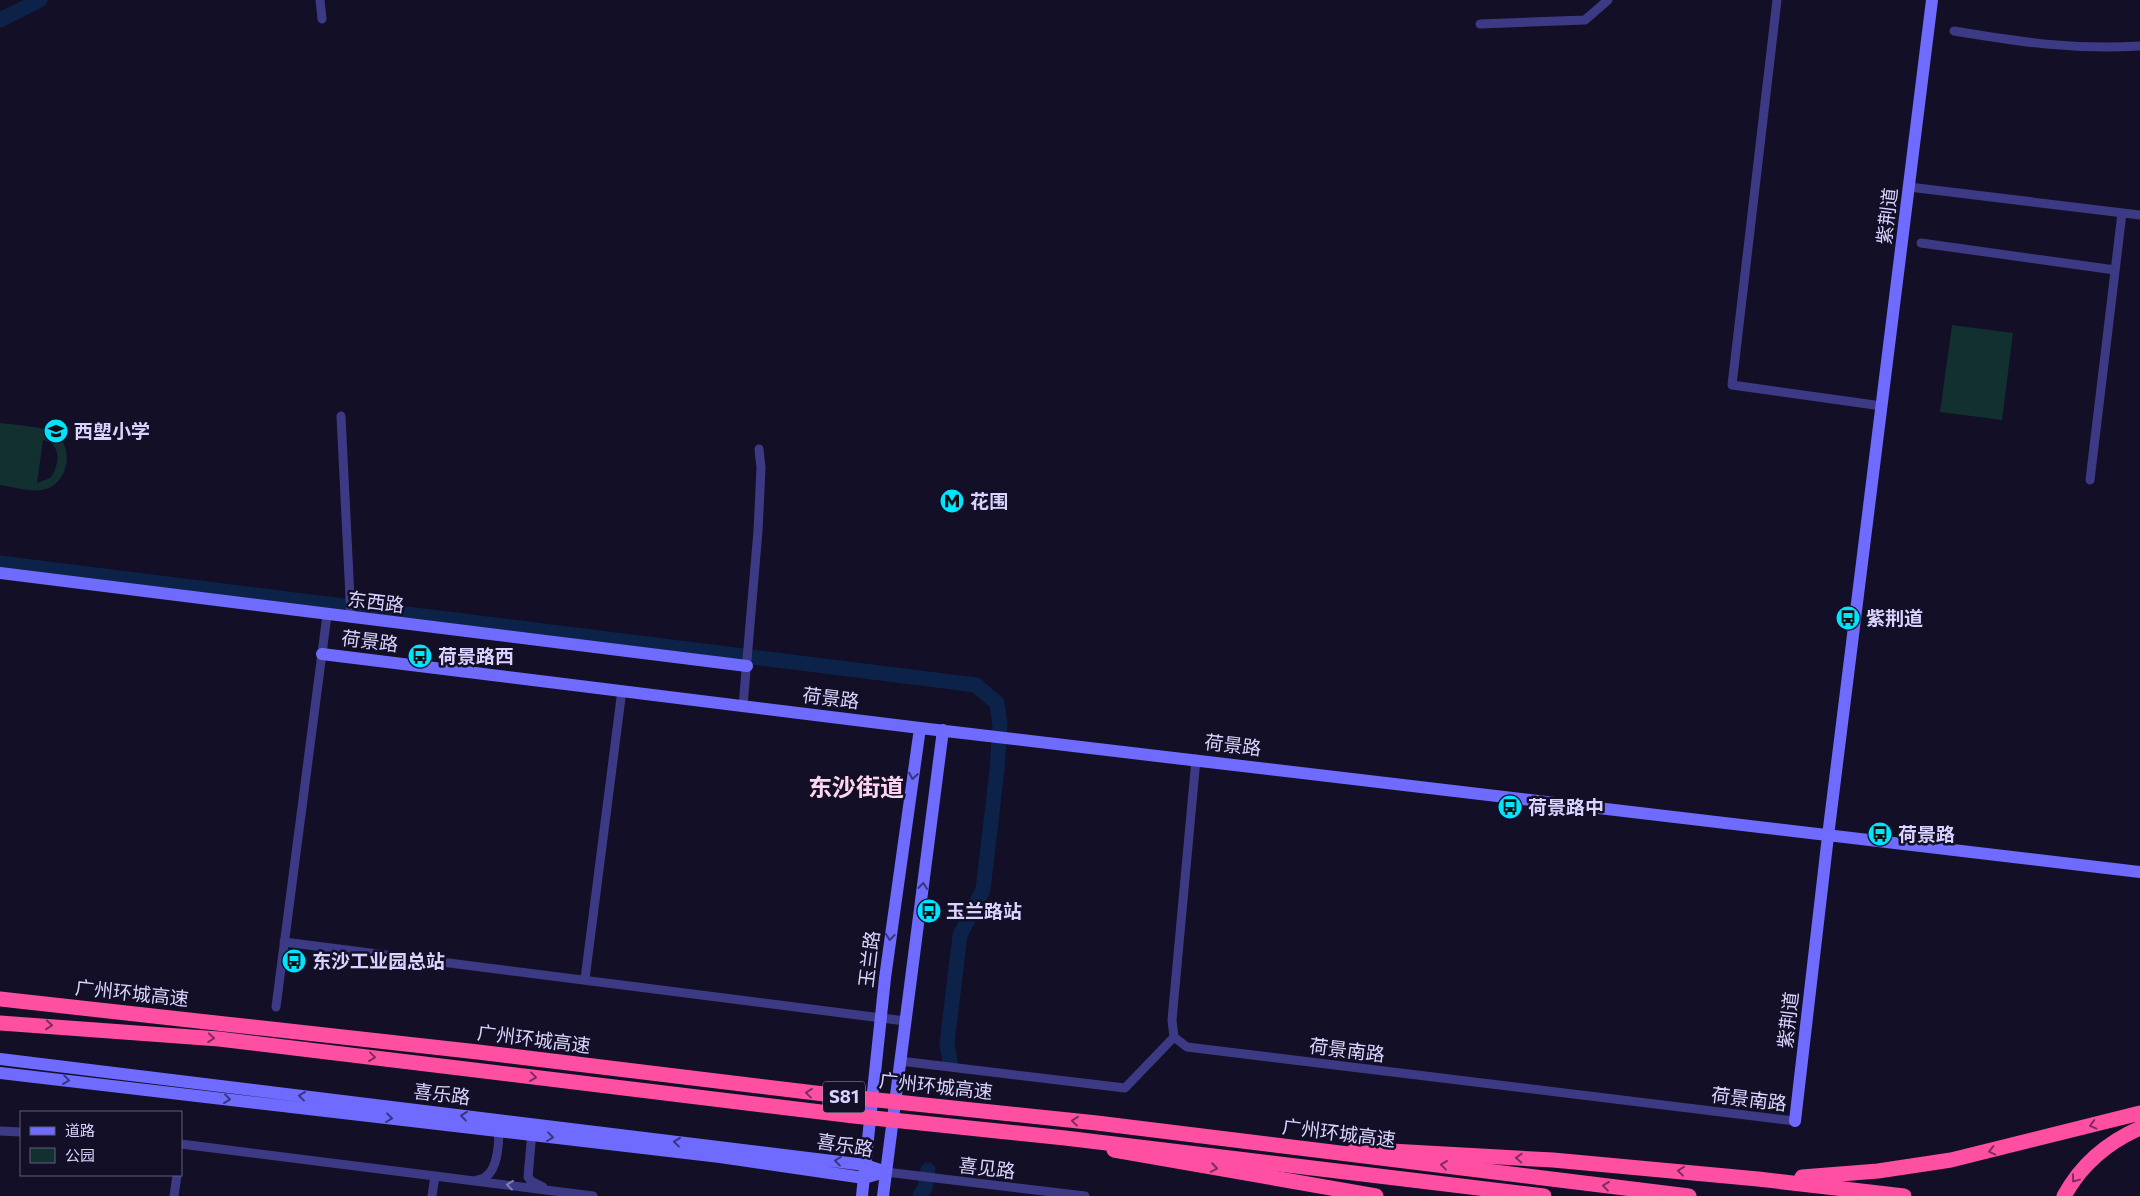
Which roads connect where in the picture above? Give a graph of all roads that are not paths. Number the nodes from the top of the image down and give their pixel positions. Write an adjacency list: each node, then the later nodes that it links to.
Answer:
1 (320, 0): 5 (street)
2 (1608, 0): 6 (street)
3 (1776, 0): 14 (street)
4 (1932, 0): 9 (street, 紫荆道)
5 (322, 19)
6 (1480, 24)
7 (1954, 31): 8 (street)
8 (2140, 46)
9 (1909, 187): 10 (street); 14 (street, 紫荆道)
10 (2122, 213): 11 (street); 13 (street)
11 (2140, 215)
12 (1920, 244): 13 (street)
13 (2115, 270): 17 (street)
14 (1882, 406): 28 (street, 紫荆道)
15 (341, 416): 20 (street)
16 (759, 450): 22 (street)
17 (2090, 480)
18 (0, 573): 19 (street, 东西路)
19 (327, 615): 20 (street, 东西路); 21 (street)
20 (351, 618): 22 (street, 东西路)
21 (322, 654): 23 (street, 荷景路); 30 (street)
22 (747, 666): 24 (street)
23 (622, 690): 24 (street, 荷景路); 31 (street)
24 (743, 706): 25 (street, 荷景路)
25 (920, 728): 26 (street, 荷景路); 34 (street, 玉兰路, one-way to 34)
26 (943, 730): 27 (street, 荷景路); 35 (street, one-way to 26)
27 (1196, 759): 28 (street, 荷景路); 37 (street)
28 (1828, 836): 29 (street, 荷景路); 42 (street, 紫荆道)
29 (2140, 872)
30 (284, 942): 31 (street); 33 (street)
31 (585, 978): 34 (street)
32 (0, 999): 43 (highway, 广州环城高速 / S81, one-way to 32, bridge)
33 (276, 1007)
34 (881, 1018): 35 (street); 51 (street, 玉兰路)
35 (905, 1021): 39 (street)
36 (0, 1023): 49 (highway, 广州环城高速 / S81, one-way to 49, bridge)
37 (1174, 1036): 39 (street); 42 (street, 荷景南路)
38 (0, 1059): 44 (street, 喜乐路, one-way to 38)
39 (900, 1061): 52 (street)
40 (0, 1072): 44 (street, 喜乐路, one-way to 44)
41 (2140, 1112): 53 (highway, one-way to 53)
42 (1795, 1121)
43 (1097, 1123): 53 (highway, one-way to 43, bridge); 66 (highway, 广州环城高速 / S81, one-way to 43, bridge)
44 (499, 1126): 47 (street, 喜乐路); 56 (street)
45 (2140, 1128): 68 (highway, one-way to 68)
46 (0, 1130): 48 (street)
47 (532, 1130): 51 (street, 喜乐路); 57 (street)
48 (20, 1132)
49 (1011, 1132): 64 (highway, one-way to 64, bridge); 65 (highway, 广州环城高速 / S81, bridge)
50 (182, 1144): 55 (street)
51 (865, 1171): 52 (street, 喜乐路); 61 (street, 玉兰路)
52 (886, 1172): 62 (street); 63 (street, 喜见路)
53 (1716, 1175): 67 (highway)
54 (177, 1176): 58 (street)
55 (435, 1176): 56 (street); 59 (street)
56 (468, 1180): 57 (street, one-way to 56)
57 (550, 1190): 60 (street)
58 (174, 1196)
59 (432, 1196)
60 (593, 1196)
61 (862, 1196)
62 (882, 1196)
63 (1085, 1196)
64 (1376, 1196)
65 (1544, 1196)
66 (1689, 1196)
67 (1904, 1196)
68 (2064, 1196)

